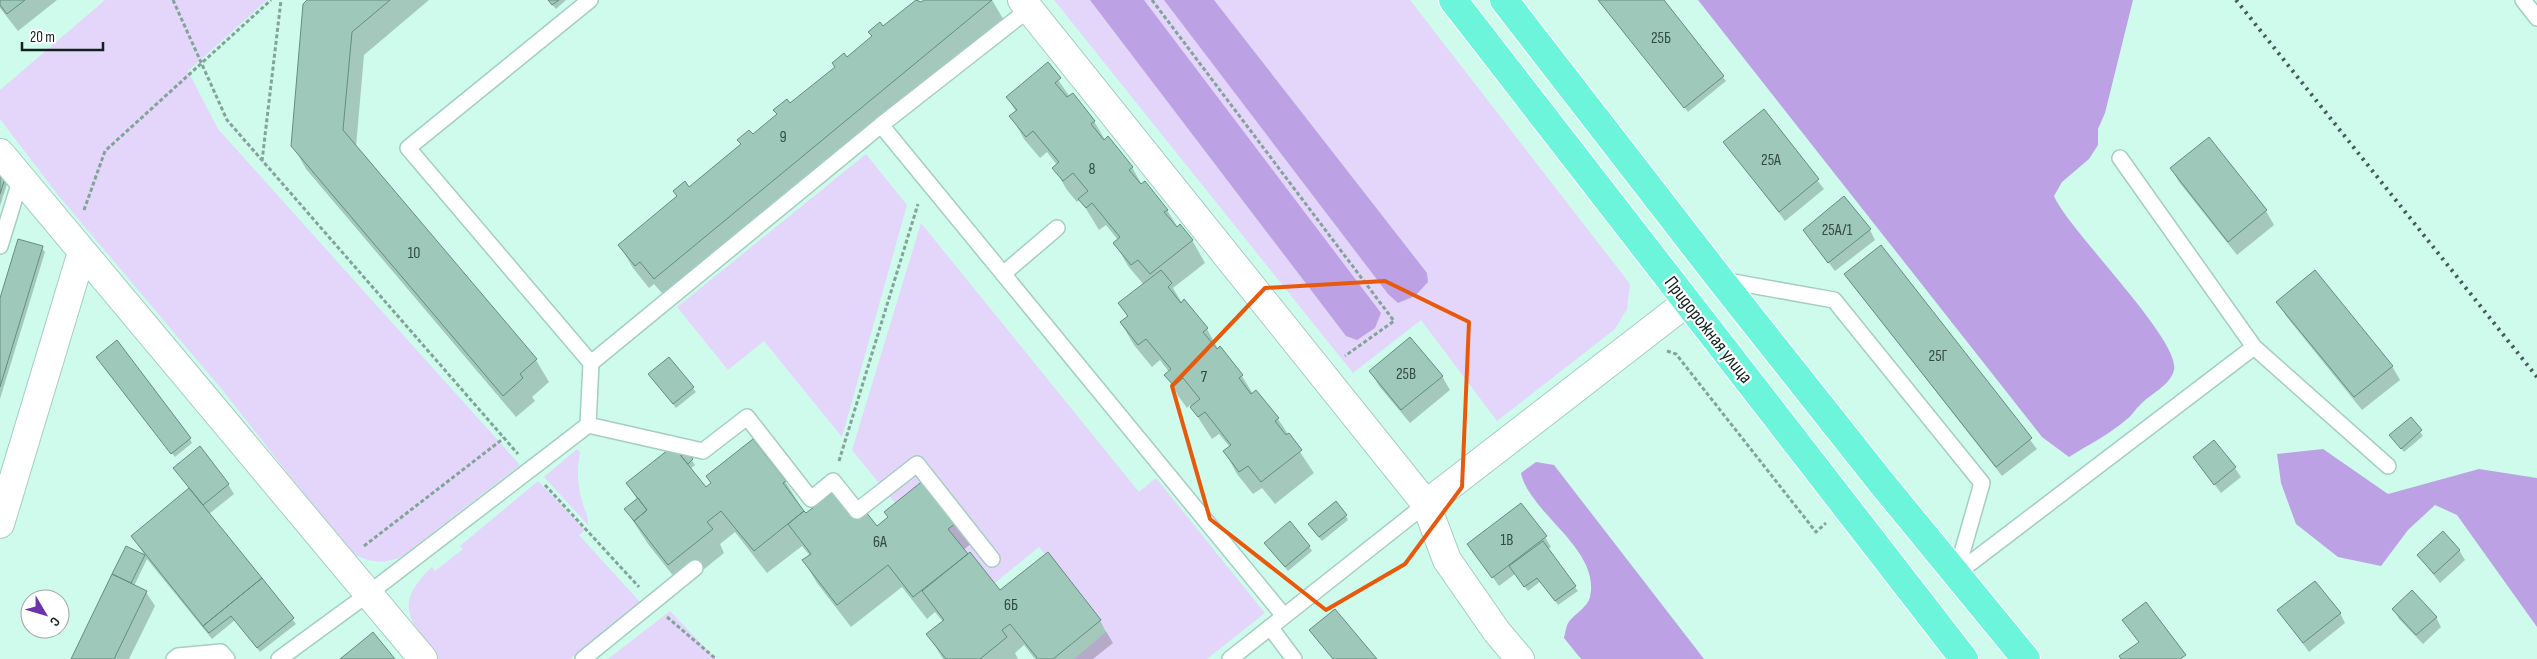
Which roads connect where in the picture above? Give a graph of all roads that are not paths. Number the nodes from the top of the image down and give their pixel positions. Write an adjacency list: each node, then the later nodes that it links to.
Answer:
1 (590, 0): 18 (lane)
2 (1453, 0): 16 (main road, Придорожная улица)
3 (1504, 0): 15 (main road)
4 (2523, 0): 6 (lane)
5 (1026, 5): 7 (lane); 21 (street)
6 (2537, 18)
7 (881, 125): 14 (lane); 18 (lane)
8 (0, 153): 10 (street)
9 (2120, 158): 17 (lane)
10 (21, 178): 12 (lane); 13 (street)
11 (1057, 228): 14 (lane)
12 (0, 246)
13 (78, 246): 22 (street); 26 (street)
14 (1003, 274): 27 (lane)
15 (1720, 280): 25 (main road); 25 (lane)
16 (1686, 303): 21 (street); 37 (main road, Придорожная улица)
17 (2254, 347): 20 (lane); 25 (lane)
18 (591, 363): 19 (lane)
19 (588, 425): 23 (lane); 26 (lane)
20 (2388, 466)
21 (1426, 504): 27 (lane); 36 (street)
22 (0, 524)
23 (992, 559)
24 (695, 568): 33 (lane)
25 (1956, 574): 38 (main road)
26 (368, 594): 31 (lane); 32 (street)
27 (1284, 616): 28 (lane)
28 (1270, 627): 34 (lane); 35 (lane)
29 (174, 659): 30 (lane)
30 (227, 659)
31 (279, 659)
32 (423, 659)
33 (583, 659)
34 (1230, 659)
35 (1294, 659)
36 (1520, 659)
37 (1964, 659)
38 (2026, 659)

